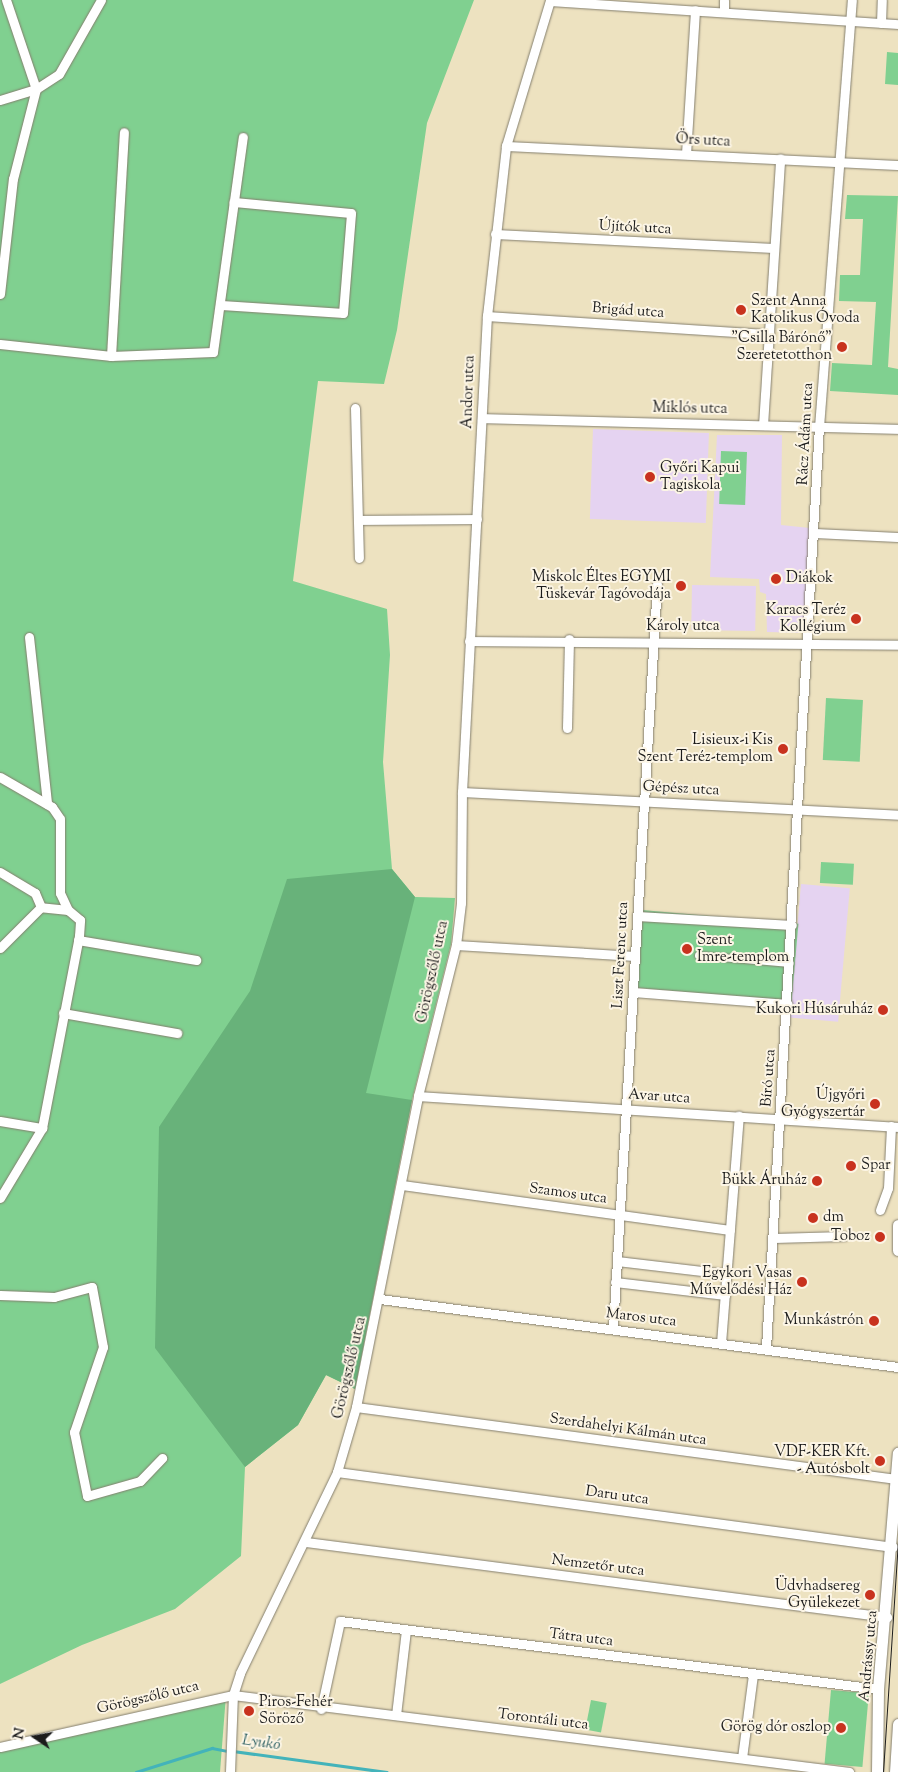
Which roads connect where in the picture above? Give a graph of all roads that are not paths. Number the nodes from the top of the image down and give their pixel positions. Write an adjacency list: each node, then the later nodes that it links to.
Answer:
1 (6, 0): 12 (street)
2 (100, 0): 12 (street)
3 (724, 0): 8 (street)
4 (852, 0): 9 (street, Rácz Ádám utca)
5 (882, 0): 10 (street)
6 (550, 1): 7 (street); 16 (street, Andor utca)
7 (695, 10): 8 (street); 17 (street)
8 (724, 12): 9 (street)
9 (851, 20): 10 (street); 19 (street, Rácz Ádám utca)
10 (881, 23): 11 (street)
11 (898, 24)
12 (36, 89): 13 (street); 24 (street)
13 (0, 100)
14 (124, 132): 29 (street)
15 (243, 137): 21 (street)
16 (506, 146): 17 (street, Örs utca); 22 (street, Andor utca)
17 (686, 154): 18 (street, Örs utca)
18 (780, 159): 19 (street, Örs utca); 23 (street)
19 (839, 161): 20 (street, Örs utca); 33 (street, Rácz Ádám utca)
20 (898, 165)
21 (234, 202): 25 (street); 25 (street)
22 (495, 234): 23 (street, Újítók utca); 26 (street, Andor utca)
23 (774, 248): 27 (street)
24 (0, 294)
25 (222, 305): 29 (street)
26 (487, 316): 27 (street, Brigád utca); 31 (street, Andor utca)
27 (768, 334): 32 (street)
28 (0, 344): 29 (street)
29 (111, 356)
30 (355, 408): 35 (street)
31 (482, 418): 32 (street, Miklós utca); 36 (street, Andor utca)
32 (763, 425): 33 (street, Miklós utca)
33 (819, 427): 34 (street, Miklós utca); 37 (street, Rácz Ádám utca)
34 (898, 429)
35 (359, 520): 36 (street); 39 (street)
36 (477, 520): 43 (street, Andor utca)
37 (814, 533): 38 (street); 45 (street, Rácz Ádám utca)
38 (898, 537)
39 (359, 558)
40 (657, 584): 44 (street, Liszt Ferenc utca)
41 (29, 637): 51 (street)
42 (569, 639): 43 (street, Károly utca); 44 (street, Károly utca); 47 (street)
43 (468, 641): 49 (street, Andor utca)
44 (654, 641): 45 (street, Károly utca); 50 (street, Liszt Ferenc utca)
45 (810, 641): 46 (street, Károly utca); 52 (street, Rácz Ádám utca)
46 (898, 645)
47 (567, 728)
48 (0, 777): 51 (street)
49 (462, 792): 50 (street, Gépész utca); 60 (street, Görögszőlő utca)
50 (644, 801): 52 (street, Gépész utca); 57 (street, Liszt Ferenc utca)
51 (47, 804): 56 (street)
52 (800, 810): 53 (street, Gépész utca); 58 (street, Bíró utca)
53 (898, 815)
54 (0, 872): 55 (street)
55 (40, 907): 56 (street); 61 (street)
56 (68, 910): 59 (street)
57 (637, 916): 58 (street); 63 (street, Liszt Ferenc utca)
58 (792, 925): 65 (street, Bíró utca)
59 (78, 940): 64 (street); 68 (street)
60 (456, 944): 63 (street); 70 (street, Görögszőlő utca)
61 (0, 948)
62 (698, 955): 65 (street)
63 (635, 956): 66 (street, Liszt Ferenc utca)
64 (196, 960)
65 (790, 963): 67 (street, Bíró utca)
66 (633, 992): 67 (street); 71 (street, Liszt Ferenc utca)
67 (788, 1004): 73 (street, Bíró utca)
68 (63, 1013): 69 (street); 76 (street)
69 (177, 1033)
70 (418, 1096): 71 (street, Avar utca); 77 (street, Görögszőlő utca)
71 (626, 1109): 72 (street, Avar utca); 80 (street, Liszt Ferenc utca)
72 (739, 1116): 73 (street, Avar utca); 82 (street)
73 (780, 1119): 75 (street, Avar utca); 84 (street, Bíró utca)
74 (0, 1121): 76 (street)
75 (894, 1126): 79 (street)
76 (42, 1128): 78 (street)
77 (402, 1185): 80 (street, Szamos utca); 91 (street, Görögszőlő utca)
78 (0, 1198)
79 (880, 1210)
80 (619, 1215): 82 (street, Szamos utca); 86 (street, Liszt Ferenc utca)
81 (898, 1225): 85 (street)
82 (730, 1230): 87 (street)
83 (844, 1236): 84 (street)
84 (774, 1238): 94 (street, Bíró utca)
85 (898, 1250)
86 (616, 1261): 87 (street); 88 (street, Liszt Ferenc utca)
87 (727, 1274): 90 (street)
88 (615, 1282): 90 (street); 92 (street, Liszt Ferenc utca)
89 (0, 1295): 98 (street)
90 (725, 1295): 93 (street)
91 (380, 1299): 92 (street, Maros utca); 96 (street, Görögszőlő utca)
92 (612, 1328): 93 (street, Maros utca)
93 (721, 1343): 94 (street, Maros utca)
94 (766, 1348): 95 (street, Maros utca)
95 (898, 1367)
96 (356, 1407): 99 (street, Görögszőlő utca); 100 (street, Szerdahelyi Kálmán utca)
97 (898, 1453): 100 (street, Andrássy utca)
98 (162, 1458)
99 (337, 1472): 101 (street, Görögszőlő utca); 102 (street, Daru utca)
100 (897, 1488): 102 (street, Andrássy utca)
101 (306, 1542): 103 (street, Nemzetőr utca); 107 (street, Görögszőlő utca)
102 (893, 1547): 103 (street, Andrássy utca)
103 (887, 1617): 106 (street, Andrássy utca)
104 (406, 1630): 105 (street, Tátra utca); 108 (street, Tátra utca); 109 (street)
105 (753, 1674): 106 (street, Tátra utca); 112 (street)
106 (878, 1689): 115 (street, Andrássy utca)
107 (234, 1695): 108 (street, Torontáli utca); 111 (street, Görögszőlő utca); 113 (street)
108 (321, 1709): 109 (street, Torontáli utca)
109 (396, 1715): 112 (street, Torontáli utca)
110 (898, 1724): 116 (street)
111 (3, 1746)
112 (742, 1758): 114 (street, Torontáli utca)
113 (230, 1772)
114 (849, 1772)
115 (877, 1772)
116 (895, 1772)

